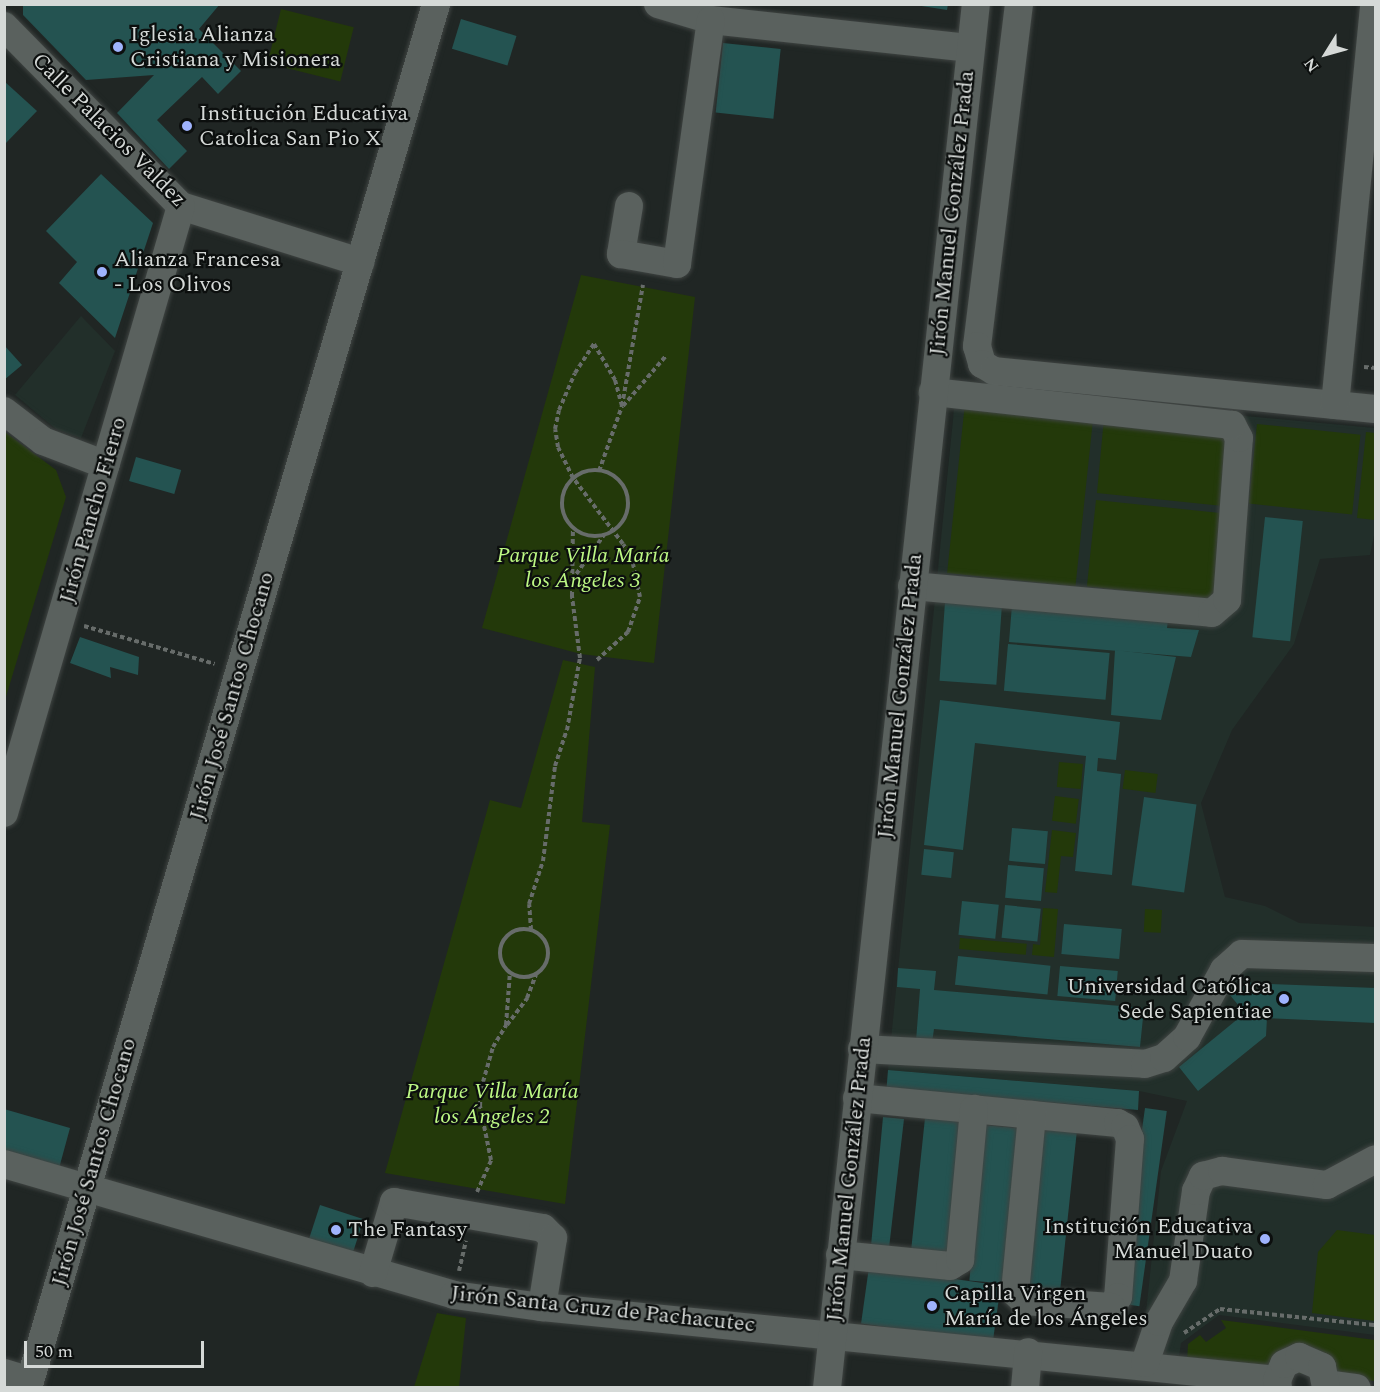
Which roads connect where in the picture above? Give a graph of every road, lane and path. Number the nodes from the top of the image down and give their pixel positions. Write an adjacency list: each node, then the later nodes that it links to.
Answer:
1 (436, 4): 11 (street, Jirón José Santos Chocano)
2 (658, 4): 6 (street)
3 (976, 4): 8 (street, Jirón Manuel González Prada)
4 (1019, 4): 15 (street)
5 (1374, 4): 15 (street)
6 (711, 20): 8 (street); 10 (street)
7 (4, 26): 9 (street, Calle Palacios Valdez)
8 (970, 48): 14 (street, Jirón Manuel González Prada)
9 (182, 206): 11 (street, Calle Palacios Valdez); 19 (street, Jirón Pancho Fierro)
10 (629, 206)
11 (360, 262): 29 (street, Jirón José Santos Chocano)
12 (643, 285): 16 (path)
13 (665, 357): 16 (path)
14 (933, 392): 26 (street, Jirón Manuel González Prada); 26 (street)
15 (1335, 405): 17 (street)
16 (622, 406): 20 (path); 21 (path)
17 (1376, 409)
18 (4, 411): 19 (street)
19 (106, 465): 27 (street, Jirón Pancho Fierro)
20 (599, 471): 21 (path); 23 (path)
21 (573, 478): 22 (path); 23 (path)
22 (573, 528): 24 (path); 25 (path)
23 (614, 530): 24 (path); 28 (path)
24 (604, 534): 25 (path)
25 (572, 581): 31 (path)
26 (912, 586): 36 (street, Jirón Manuel González Prada)
27 (61, 620): 29 (path); 30 (street, Jirón Pancho Fierro)
28 (597, 660)
29 (239, 670): 42 (street, Jirón José Santos Chocano)
30 (4, 813)
31 (531, 930): 33 (path); 34 (path)
32 (1376, 958): 36 (street)
33 (510, 972): 34 (path); 35 (path)
34 (537, 973): 35 (path)
35 (506, 1025): 43 (path)
36 (862, 1049): 37 (street, Jirón Manuel González Prada)
37 (857, 1098): 38 (street); 44 (street, Jirón Manuel González Prada)
38 (974, 1109): 39 (street); 44 (street)
39 (1032, 1115): 39 (street)
40 (1376, 1159): 51 (street)
41 (4, 1164): 42 (street, Jirón Santa Cruz de Pachacutec)
42 (86, 1189): 45 (street, Jirón Santa Cruz de Pachacutec); 53 (street, Jirón José Santos Chocano)
43 (472, 1215): 45 (street); 46 (path); 47 (street)
44 (840, 1255): 49 (street, Jirón Manuel González Prada)
45 (373, 1273): 46 (street, Jirón Santa Cruz de Pachacutec)
46 (454, 1294): 47 (street, Jirón Santa Cruz de Pachacutec)
47 (542, 1307): 49 (street, Jirón Santa Cruz de Pachacutec)
48 (1376, 1325): 52 (path)
49 (832, 1333): 50 (street, Jirón Santa Cruz de Pachacutec); 56 (street, Jirón Manuel González Prada)
50 (1028, 1352): 51 (street, Jirón Santa Cruz de Pachacutec); 57 (street)
51 (1145, 1364): 52 (street, Jirón Santa Cruz de Pachacutec)
52 (1173, 1369): 54 (street, Jirón Santa Cruz de Pachacutec)
53 (21, 1380)
54 (1277, 1384): 55 (street)
55 (1326, 1386): 58 (street)
56 (826, 1388)
57 (1025, 1388)
58 (1357, 1388)

